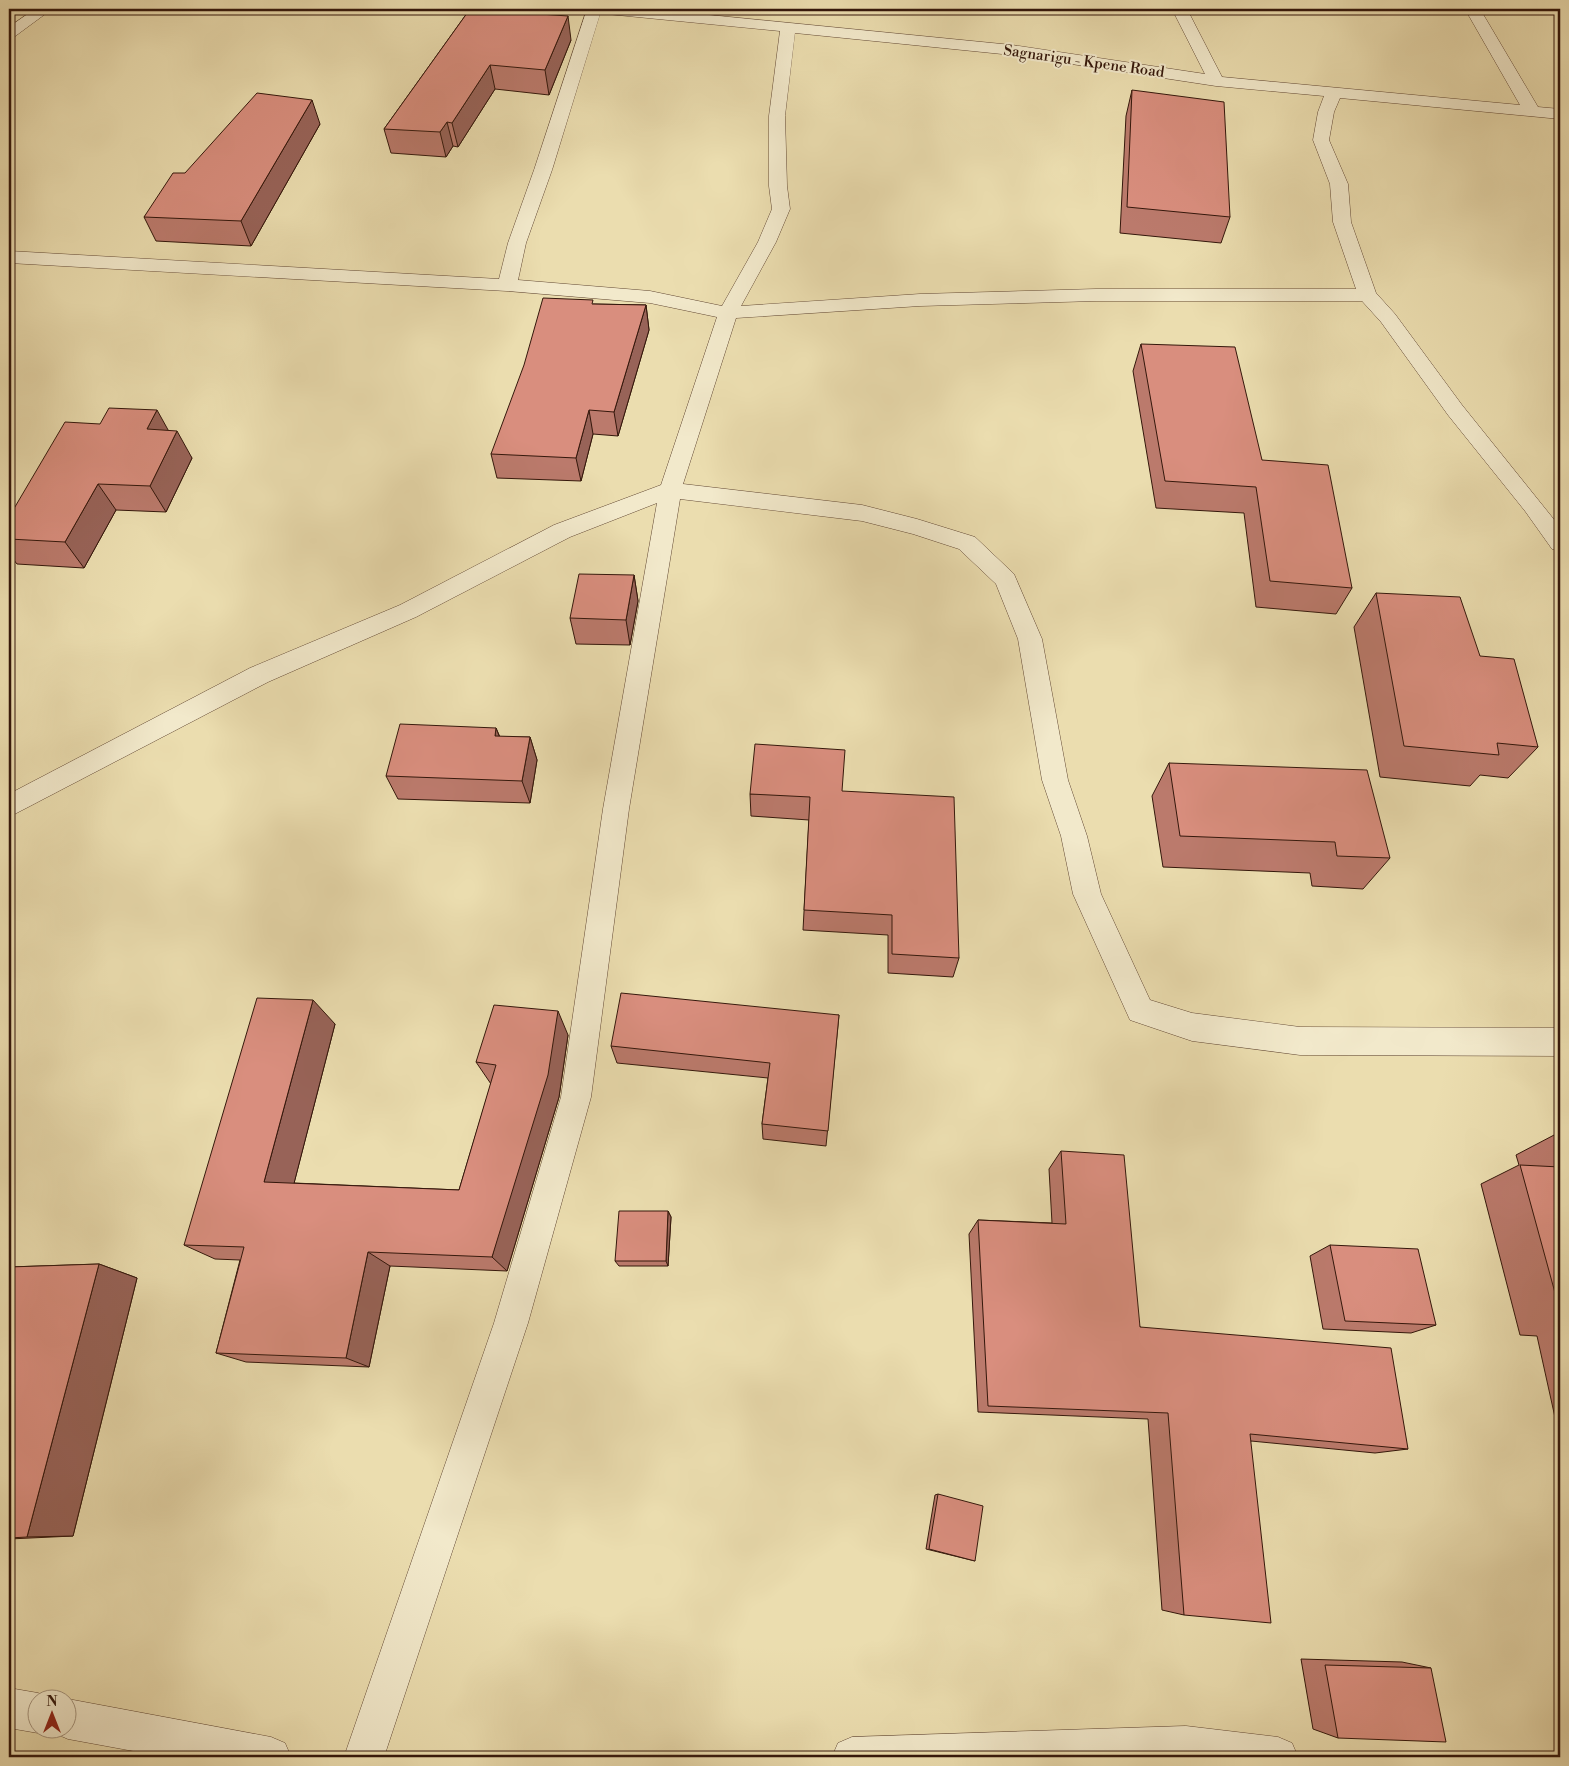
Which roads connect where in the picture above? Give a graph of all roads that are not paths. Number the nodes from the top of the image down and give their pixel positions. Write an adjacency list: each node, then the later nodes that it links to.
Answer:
1 (44, 9): 7 (street)
2 (594, 9): 13 (street)
3 (607, 9): 6 (street, Sagnarigu - Kpene Road)
4 (1180, 9): 8 (street)
5 (1473, 9): 10 (street)
6 (788, 27): 8 (street, Sagnarigu - Kpene Road); 15 (street)
7 (9, 34)
8 (1216, 81): 9 (street, Sagnarigu - Kpene Road)
9 (1334, 93): 10 (street, Sagnarigu - Kpene Road); 14 (street)
10 (1532, 111): 11 (street, Sagnarigu - Kpene Road)
11 (1560, 114)
12 (9, 257): 13 (street)
13 (507, 285): 15 (street)
14 (1367, 295): 15 (street); 17 (street)
15 (728, 313): 16 (street)
16 (670, 490): 18 (street); 19 (street); 24 (street)
17 (1560, 543)
18 (9, 806)
19 (1560, 1042)
20 (9, 1708): 21 (street)
21 (28, 1711)
22 (78, 1721): 23 (street)
23 (271, 1757)
24 (364, 1757)
25 (852, 1757): 26 (street)
26 (1278, 1757)

